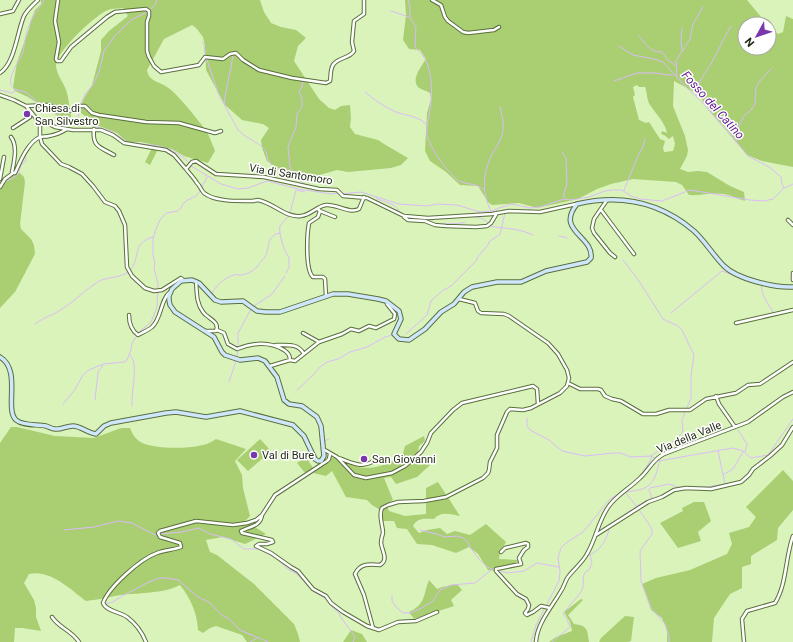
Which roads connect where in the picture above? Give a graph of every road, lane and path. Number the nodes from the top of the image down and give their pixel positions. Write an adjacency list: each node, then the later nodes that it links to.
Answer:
1 (19, 0): 6 (street)
2 (38, 0): 8 (street)
3 (58, 0): 4 (street)
4 (364, 0)
5 (432, 0): 7 (street)
6 (0, 14)
7 (499, 27)
8 (0, 73)
9 (0, 95): 10 (street)
10 (26, 106): 11 (street); 12 (street); 15 (street)
11 (37, 118): 13 (street); 17 (street)
12 (12, 128)
13 (67, 129): 14 (street); 17 (street)
14 (94, 130): 18 (street); 20 (street)
15 (221, 132)
16 (11, 137): 21 (street)
17 (40, 138): 21 (street); 37 (street)
18 (114, 155)
19 (4, 157): 22 (street)
20 (186, 168): 24 (street, Via di Santomoro); 27 (street)
21 (13, 173): 23 (street)
22 (0, 179)
23 (0, 187)
24 (364, 197): 27 (street); 30 (street, Via di Santomoro)
25 (607, 200): 26 (main road, Via di Santomoro); 28 (street); 40 (main road, Via di Santomoro)
26 (576, 204): 29 (street, Via di Santomoro); 43 (main road)
27 (319, 210): 31 (street); 42 (street)
28 (601, 210): 34 (street); 35 (street)
29 (497, 213): 30 (street, Via di Santomoro); 30 (street, Via di Santomoro)
30 (404, 216)
31 (335, 217)
32 (788, 220): 33 (street)
33 (793, 225)
34 (634, 254)
35 (615, 257)
36 (793, 273): 38 (street)
37 (183, 280): 39 (main road); 41 (main road)
38 (793, 280)
39 (196, 281): 42 (main road); 48 (street)
40 (793, 287)
41 (170, 292): 46 (street); 49 (main road)
42 (326, 296): 44 (main road)
43 (458, 299): 44 (main road); 58 (street)
44 (387, 303): 51 (street)
45 (793, 310): 47 (street)
46 (129, 315)
47 (736, 323)
48 (217, 330): 49 (street); 52 (street)
49 (206, 331): 57 (main road)
50 (303, 333): 51 (street)
51 (319, 342): 53 (street)
52 (276, 345): 53 (street); 55 (street)
53 (304, 354): 55 (street)
54 (0, 357): 64 (main road)
55 (290, 360): 57 (street)
56 (793, 362): 60 (street)
57 (270, 366): 64 (main road)
58 (568, 383): 60 (street); 61 (street)
59 (793, 392): 63 (street, Via della Valle)
60 (716, 396): 63 (street)
61 (538, 404): 66 (street); 75 (street)
62 (793, 427): 69 (street)
63 (735, 428): 69 (street, Via della Valle)
64 (324, 449): 65 (street)
65 (330, 454): 66 (street); 68 (street)
66 (337, 457): 67 (street)
67 (374, 460)
68 (262, 515): 75 (street); 77 (street)
69 (595, 535): 72 (street, Via della Valle)
70 (793, 536): 79 (street)
71 (501, 552): 72 (street)
72 (549, 608): 78 (street, Via della Valle)
73 (437, 612): 75 (street)
74 (52, 616): 76 (street)
75 (373, 628)
76 (79, 642)
77 (146, 642)
78 (536, 642)
79 (744, 642)

